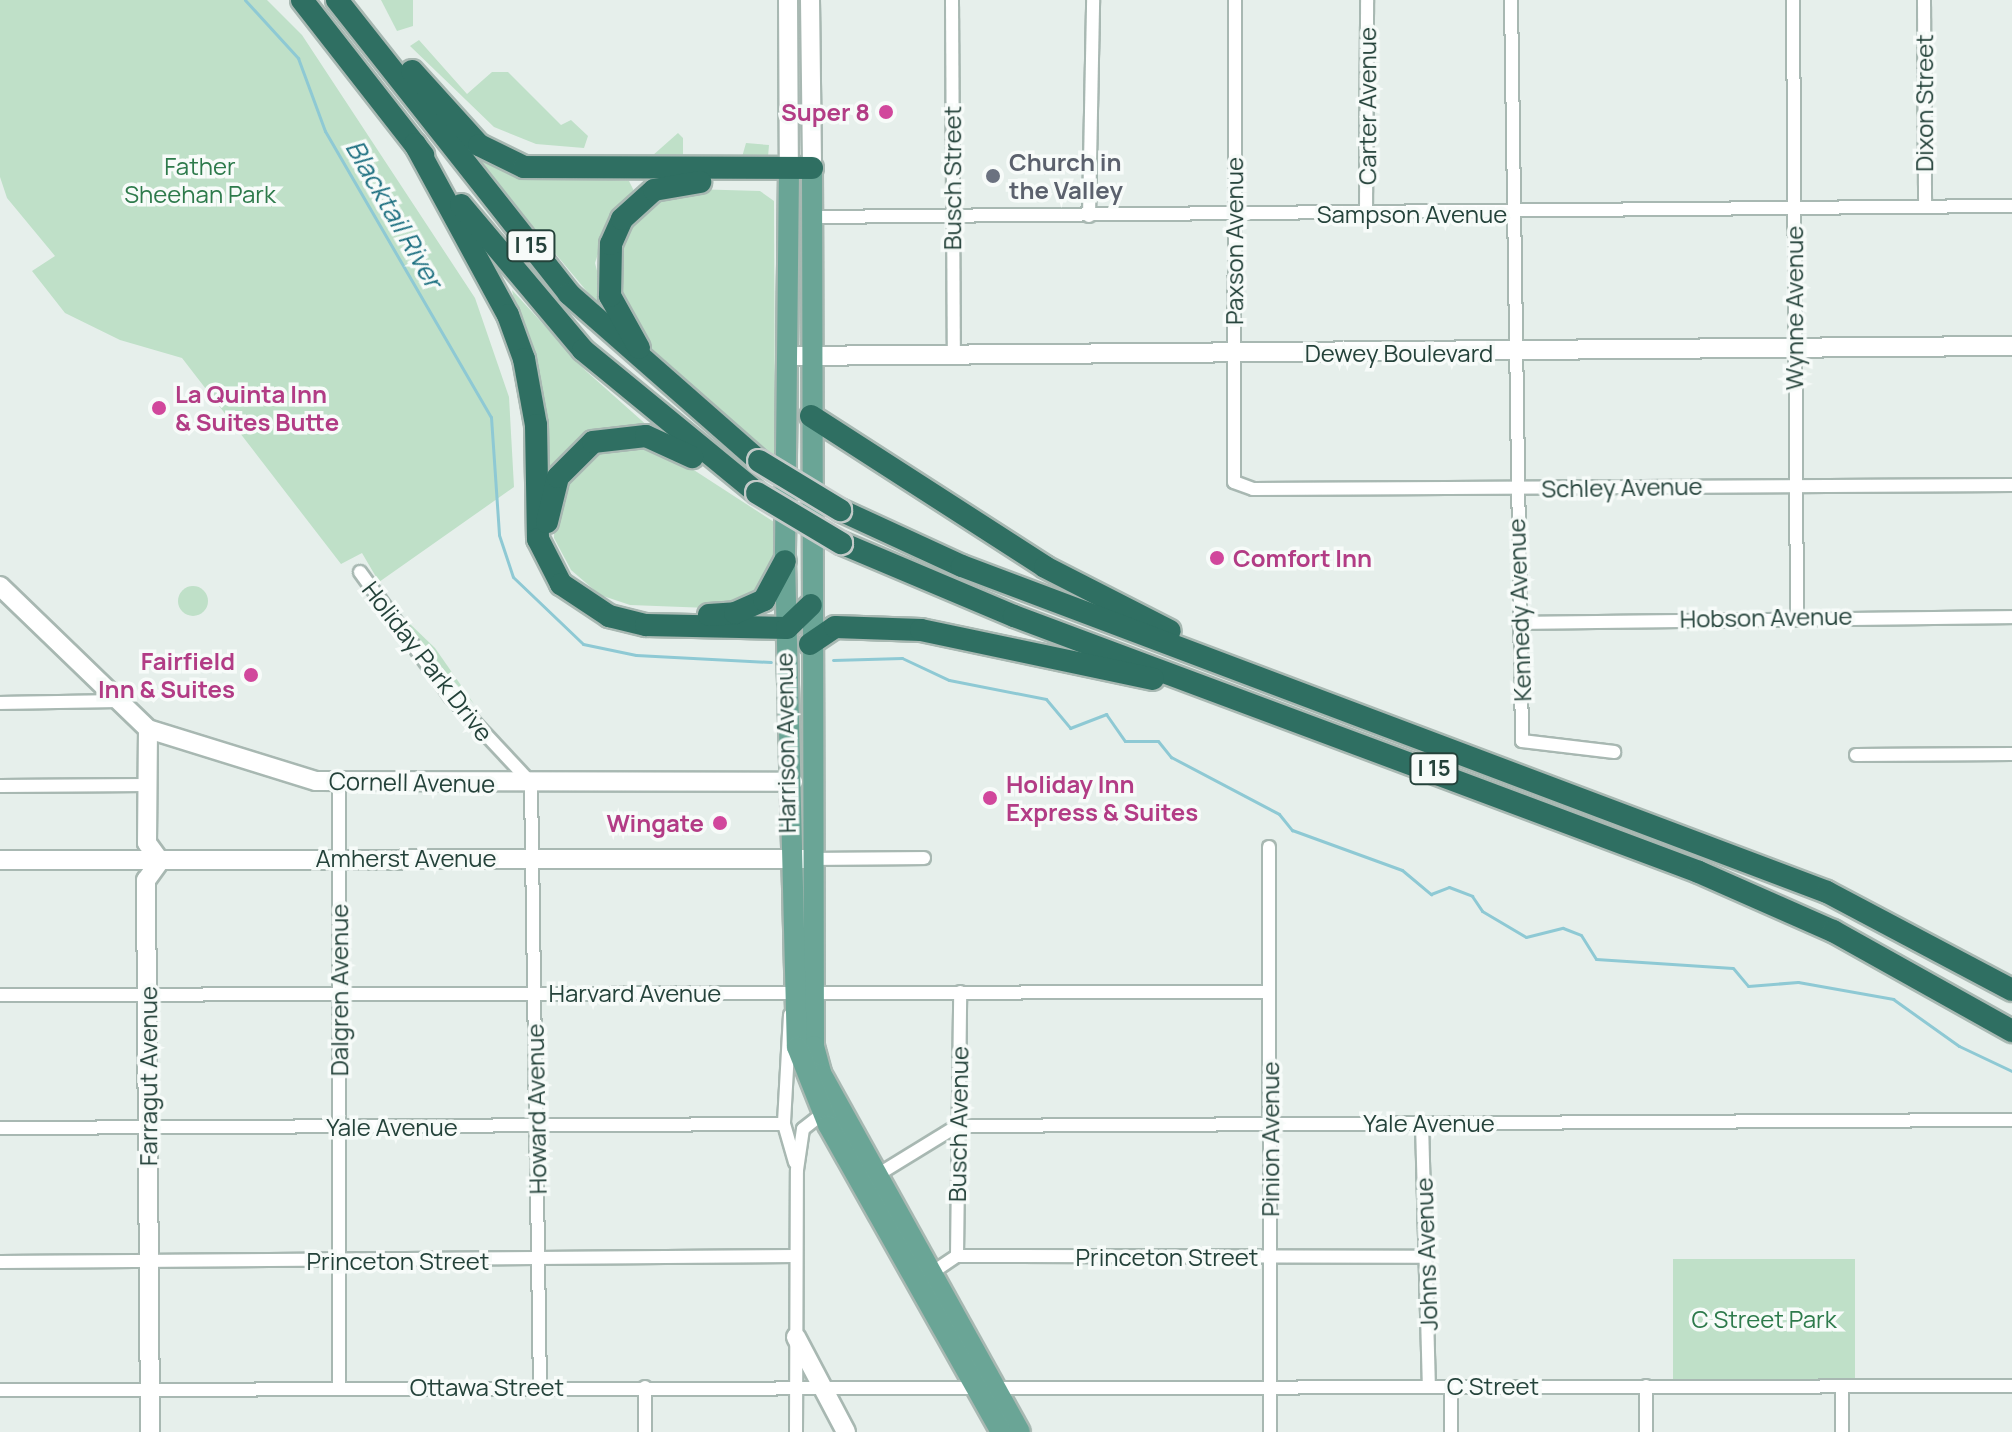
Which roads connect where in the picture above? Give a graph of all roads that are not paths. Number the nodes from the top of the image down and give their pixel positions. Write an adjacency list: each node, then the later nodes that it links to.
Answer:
1 (302, 0): 13 (highway, I 15)
2 (337, 0): 32 (highway, I 15)
3 (352, 0): 14 (highway)
4 (788, 0): 14 (street, Harrison Avenue)
5 (810, 0): 15 (street, Harrison Avenue)
6 (952, 0): 21 (street, Busch Street)
7 (1093, 0): 23 (street)
8 (1235, 0): 22 (street, Paxson Avenue)
9 (1367, 0): 19 (street, Carter Avenue)
10 (1511, 0): 20 (street, Kennedy Avenue)
11 (1793, 0): 17 (street, Wynne Avenue)
12 (1924, 0): 18 (street, Dixon Street)
13 (415, 144): 38 (highway, I 15); 46 (highway)
14 (788, 175): 15 (highway); 30 (main road, Harrison Avenue); 32 (highway)
15 (812, 176): 24 (main road, Harrison Avenue)
16 (2012, 206): 18 (street, Sampson Avenue)
17 (1794, 207): 18 (street, Sampson Avenue); 20 (street, Sampson Avenue); 26 (street, Wynne Avenue)
18 (1925, 207)
19 (1366, 212): 20 (street, Sampson Avenue); 22 (street, Sampson Avenue)
20 (1511, 213): 27 (street, Kennedy Avenue)
21 (952, 215): 23 (street, Sampson Avenue); 24 (street, Sampson Avenue); 31 (street, Busch Street)
22 (1234, 215): 23 (street, Sampson Avenue); 28 (street, Paxson Avenue)
23 (1089, 216)
24 (812, 217): 29 (main road, Harrison Avenue)
25 (2012, 346): 26 (street, Dewey Boulevard)
26 (1794, 348): 27 (street, Dewey Boulevard); 35 (street, Wynne Avenue)
27 (1517, 352): 28 (street, Dewey Boulevard); 37 (street, Kennedy Avenue)
28 (1234, 354): 31 (street, Dewey Boulevard); 34 (street, Paxson Avenue)
29 (811, 355): 30 (street, Dewey Boulevard); 31 (street, Dewey Boulevard); 33 (main road, Harrison Avenue)
30 (787, 356): 39 (main road, Harrison Avenue)
31 (954, 356)
32 (668, 387): 48 (highway, I 15, bridge)
33 (811, 416): 42 (main road, Harrison Avenue); 48 (highway)
34 (1234, 482): 37 (street, Schley Avenue)
35 (1795, 484): 36 (street, Schley Avenue); 37 (street, Schley Avenue); 43 (street, Wynne Avenue)
36 (2012, 485)
37 (1515, 489): 45 (street, Kennedy Avenue)
38 (757, 493): 39 (highway); 52 (highway, I 15, bridge)
39 (785, 561): 46 (main road, Harrison Avenue)
40 (360, 572): 57 (street, Holiday Park Drive)
41 (0, 586): 49 (street, Cornell Avenue)
42 (811, 605): 46 (highway); 47 (main road, Harrison Avenue)
43 (1797, 615): 44 (street, Hobson Avenue); 45 (street, Hobson Avenue)
44 (2012, 617)
45 (1519, 623): 53 (street, Kennedy Avenue)
46 (787, 628): 56 (main road, Harrison Avenue)
47 (810, 644): 52 (highway); 65 (main road, Harrison Avenue)
48 (1267, 681): 68 (highway, I 15)
49 (113, 701): 50 (street); 51 (street, Cornell Avenue)
50 (0, 703)
51 (148, 729): 58 (street, Cornell Avenue); 59 (street)
52 (1354, 738): 76 (highway, I 15)
53 (1614, 752)
54 (2012, 754): 55 (street)
55 (1856, 755)
56 (793, 782): 57 (street, Cornell Avenue); 65 (main road, Harrison Avenue)
57 (531, 783): 58 (street, Cornell Avenue); 62 (street, Howard Avenue)
58 (339, 784): 64 (street, Dalgren Avenue)
59 (147, 785): 60 (street); 67 (street)
60 (0, 786)
61 (1269, 847): 70 (street, Pinion Avenue)
62 (533, 857): 64 (street, Amherst Avenue); 65 (street, Amherst Avenue); 71 (street, Howard Avenue)
63 (924, 858): 65 (street)
64 (339, 859): 67 (street, Amherst Avenue); 74 (street, Dalgren Avenue)
65 (804, 859): 72 (main road, Harrison Avenue)
66 (0, 860): 67 (street, Amherst Avenue)
67 (160, 861): 73 (street, Farragut Avenue)
68 (2012, 990)
69 (960, 992): 70 (street, Harvard Avenue); 72 (street, Harvard Avenue); 83 (street, Busch Avenue)
70 (1269, 992): 81 (street, Pinion Avenue)
71 (535, 993): 72 (street, Harvard Avenue); 74 (street, Harvard Avenue); 82 (street, Howard Avenue)
72 (804, 993): 77 (main road, Harrison Avenue); 80 (street)
73 (149, 994): 74 (street, Harvard Avenue); 75 (street, Harvard Avenue); 84 (street, Farragut Avenue)
74 (339, 994): 85 (street, Dalgren Avenue)
75 (0, 995)
76 (2012, 1031)
77 (830, 1108): 87 (street); 88 (main road, Harrison Avenue)
78 (2012, 1120): 79 (street, Yale Avenue)
79 (1422, 1123): 81 (street, Yale Avenue); 92 (street, Johns Avenue)
80 (784, 1124): 82 (street, Yale Avenue); 87 (street)
81 (1270, 1124): 83 (street, Yale Avenue); 91 (street, Pinion Avenue)
82 (536, 1126): 85 (street, Yale Avenue); 93 (street, Howard Avenue)
83 (957, 1126): 88 (street); 90 (street, Busch Avenue)
84 (148, 1127): 85 (street, Yale Avenue); 86 (street, Yale Avenue); 94 (street, Farragut Avenue)
85 (339, 1127): 95 (street, Dalgren Avenue)
86 (0, 1128)
87 (797, 1170): 89 (street)
88 (869, 1179): 97 (main road, Harrison Avenue)
89 (796, 1256): 93 (street, Princeton Street); 98 (street)
90 (957, 1256): 91 (street, Princeton Street); 97 (street)
91 (1270, 1257): 92 (street, Princeton Street); 100 (street, Pinion Avenue)
92 (1426, 1257): 103 (street, Johns Avenue)
93 (538, 1260): 95 (street, Princeton Street); 108 (street, Howard Avenue)
94 (149, 1261): 95 (street, Princeton Street); 96 (street, Princeton Street); 112 (street, Farragut Avenue)
95 (339, 1261): 110 (street, Dalgren Avenue)
96 (0, 1262)
97 (924, 1277): 99 (main road, Harrison Avenue)
98 (796, 1337): 101 (street); 102 (street)
99 (984, 1384): 100 (street, C Street); 102 (street, Ottawa Street); 117 (main road, Harrison Avenue); 118 (main road, Harrison Avenue)
100 (1270, 1385): 103 (street, C Street); 119 (street, Pinion Avenue)
101 (796, 1386): 102 (street, Ottawa Street); 109 (street, Ottawa Street); 115 (street)
102 (820, 1386): 116 (street)
103 (1429, 1386): 104 (street, C Street)
104 (1451, 1386): 105 (street, C Street); 120 (street)
105 (1646, 1386): 106 (street, C Street); 121 (street)
106 (1842, 1386): 107 (street, C Street); 122 (street)
107 (2012, 1386)
108 (540, 1387): 109 (street, Ottawa Street); 110 (street, Ottawa Street)
109 (645, 1387): 114 (street)
110 (339, 1388): 112 (street, Ottawa Street)
111 (0, 1390): 112 (street, Ottawa Street)
112 (150, 1390): 113 (street, Farragut Avenue)
113 (150, 1432)
114 (645, 1432)
115 (796, 1432)
116 (846, 1432)
117 (1001, 1432)
118 (1020, 1432)
119 (1270, 1432)
120 (1451, 1432)
121 (1646, 1432)
122 (1842, 1432)

